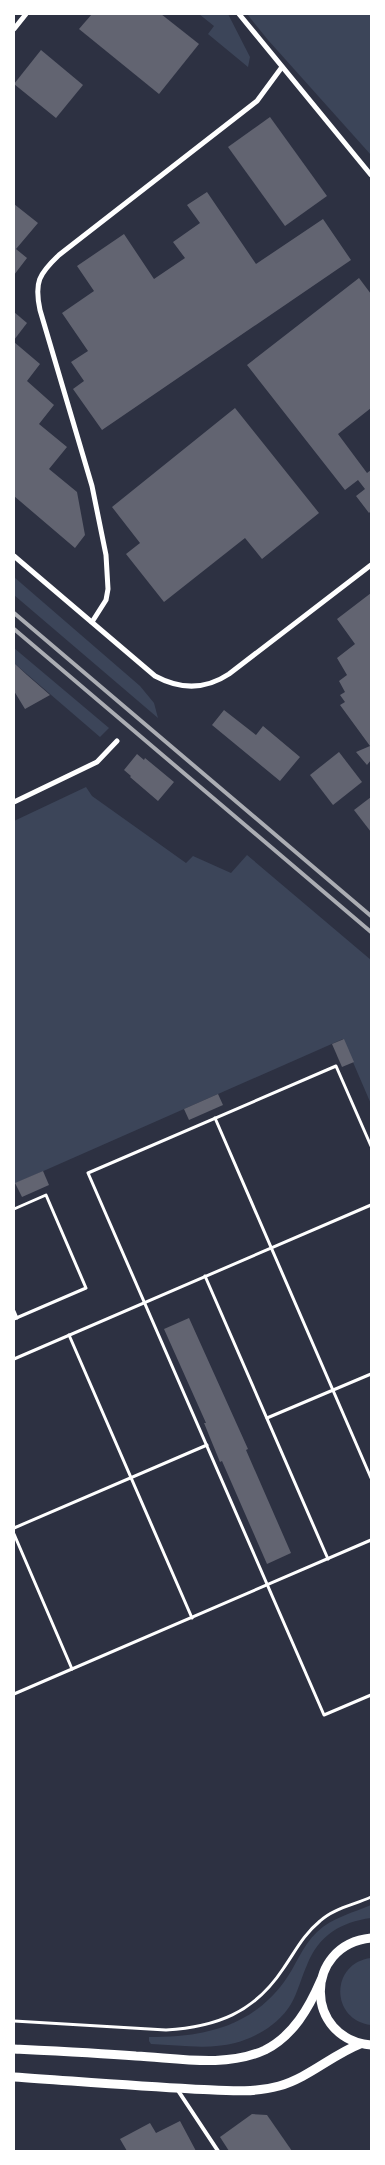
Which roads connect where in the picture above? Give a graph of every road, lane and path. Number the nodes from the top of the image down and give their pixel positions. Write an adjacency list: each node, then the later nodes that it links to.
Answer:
1 (26, 14): 3 (street)
2 (239, 14): 4 (street)
3 (14, 29)
4 (282, 67): 5 (street); 8 (street)
5 (371, 175)
6 (14, 556): 8 (street)
7 (371, 566): 8 (street)
8 (92, 622)
9 (117, 741): 10 (street)
10 (14, 802)
11 (215, 1118): 12 (path); 15 (path); 17 (path)
12 (371, 1146)
13 (371, 1205): 15 (path)
14 (14, 1209): 19 (path)
15 (271, 1248): 16 (path); 23 (path)
16 (205, 1276): 17 (path); 24 (path)
17 (145, 1302): 20 (path); 25 (path)
18 (14, 1311): 19 (path)
19 (15, 1319)
20 (69, 1335): 21 (path); 26 (path)
21 (14, 1359)
22 (371, 1374): 23 (path)
23 (333, 1390): 24 (path); 27 (path)
24 (266, 1418): 31 (path)
25 (206, 1445): 26 (path); 32 (path)
26 (131, 1477): 28 (path); 33 (path)
27 (371, 1478)
28 (14, 1528)
29 (14, 1534): 34 (path)
30 (371, 1540): 31 (path)
31 (328, 1559): 32 (path)
32 (268, 1585): 33 (path); 36 (path)
33 (192, 1618): 34 (path)
34 (72, 1669): 35 (path)
35 (14, 1694)
36 (371, 1694)
37 (371, 1896): 40 (path)
38 (371, 1938): 39 (street)
39 (321, 1980): 41 (street); 43 (street)
40 (14, 2021)
41 (360, 2044): 42 (street); 45 (street)
42 (371, 2045)
43 (14, 2048)
44 (14, 2076): 45 (street)
45 (176, 2088): 46 (lane)
46 (218, 2151)

